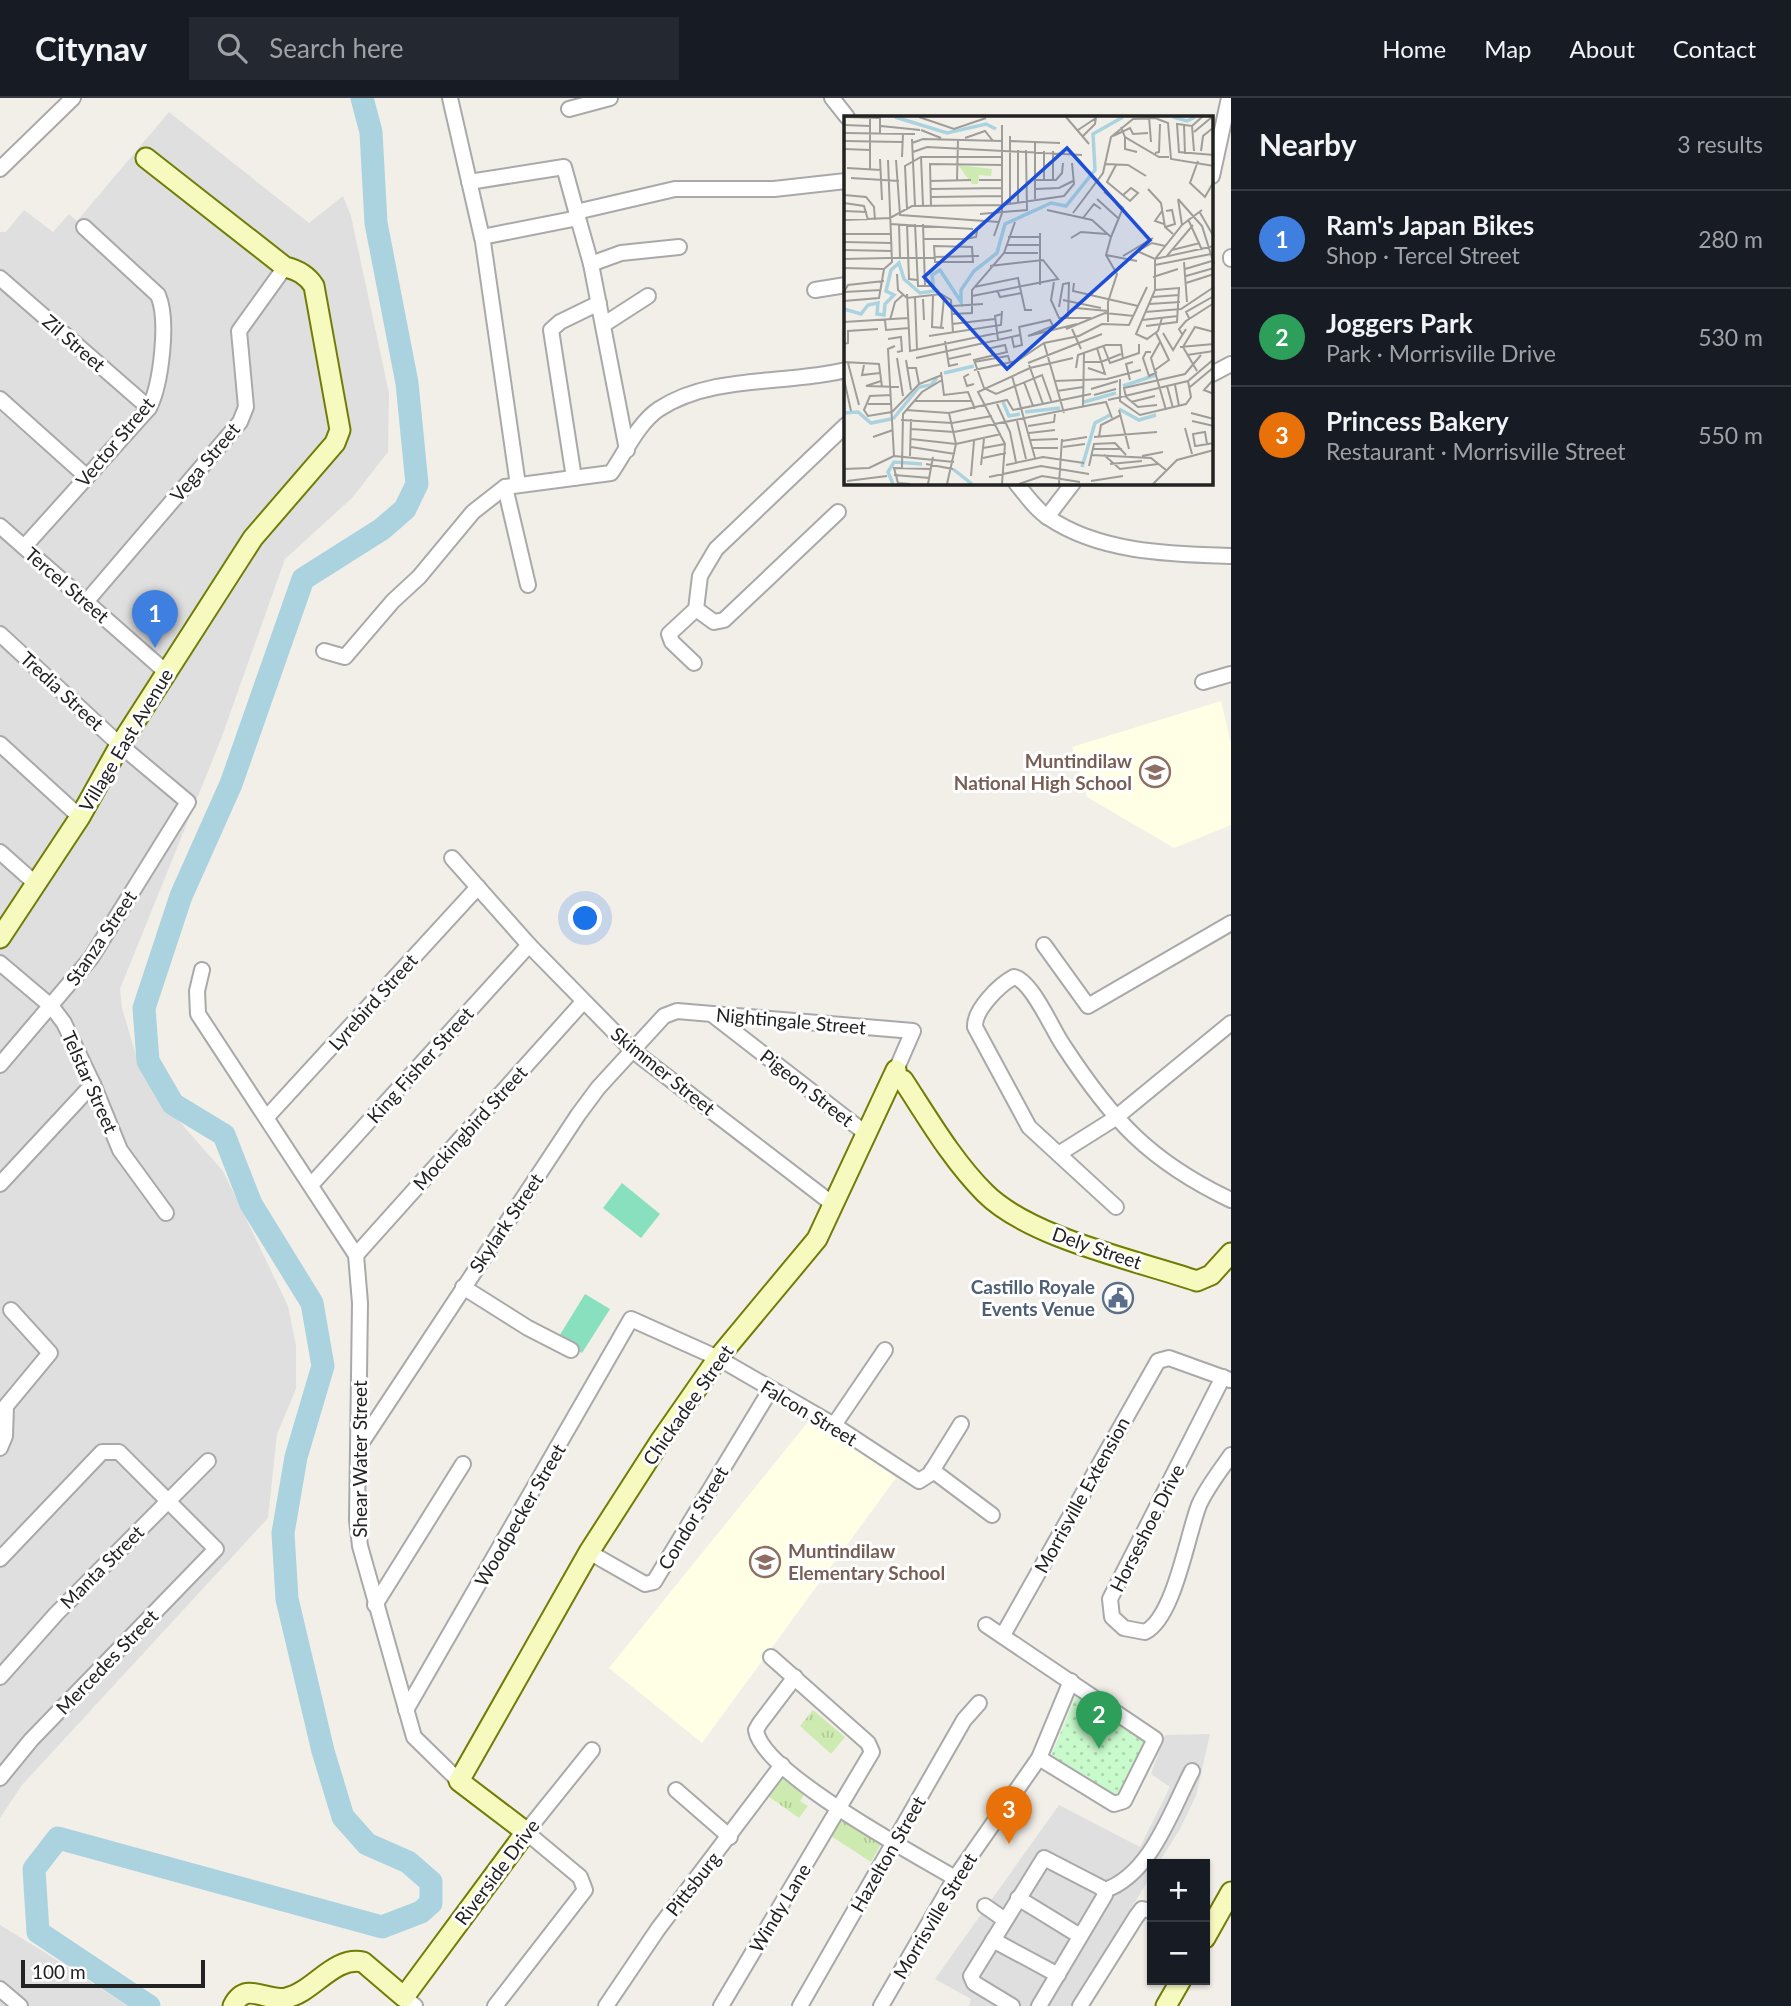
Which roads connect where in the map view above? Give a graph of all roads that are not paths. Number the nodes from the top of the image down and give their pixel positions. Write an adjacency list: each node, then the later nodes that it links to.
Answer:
1 (73, 98): 10 (street)
2 (450, 98): 12 (street)
3 (610, 98): 6 (street)
4 (832, 98): 7 (street)
5 (1228, 98): 9 (street)
6 (569, 109)
7 (846, 116)
8 (146, 158): 18 (street, Village East Avenue)
9 (1214, 166)
10 (0, 169)
11 (844, 180): 13 (street)
12 (470, 182): 13 (street); 15 (street)
13 (577, 215): 15 (street); 17 (street)
14 (84, 227): 29 (street, Vector Street)
15 (482, 237): 36 (street)
16 (679, 247): 17 (street)
17 (591, 264): 23 (street)
18 (285, 267): 43 (street, Vega Street); 48 (street, Village East Avenue)
19 (0, 278): 29 (street, Zil Street)
20 (844, 285): 21 (street)
21 (815, 290)
22 (648, 296): 24 (street)
23 (599, 303): 24 (street); 33 (street)
24 (603, 324): 31 (street)
25 (1231, 365): 27 (street)
26 (844, 371): 31 (street)
27 (1214, 373)
28 (0, 399): 32 (street)
29 (149, 408): 32 (street, Vector Street)
30 (844, 427): 44 (street)
31 (627, 450): 33 (street)
32 (87, 477): 40 (street, Vector Street)
33 (574, 478): 36 (street)
34 (1018, 485): 38 (street)
35 (1071, 485): 38 (street)
36 (512, 486): 42 (street); 46 (street)
37 (838, 512): 44 (street)
38 (1047, 517): 41 (street)
39 (0, 526): 40 (street, Tercel Street)
40 (24, 547): 43 (street, Tercel Street)
41 (1231, 556)
42 (528, 585)
43 (86, 601): 48 (street, Tercel Street)
44 (696, 609): 47 (street)
45 (0, 635): 52 (street, Tredia Street)
46 (324, 651)
47 (694, 663)
48 (166, 672): 52 (street, Village East Avenue)
49 (1231, 674): 50 (street)
50 (1203, 682)
51 (0, 744): 54 (street)
52 (120, 745): 53 (street, Tredia Street); 54 (street, Village East Avenue)
53 (188, 802): 66 (street, Stanza Street)
54 (80, 817): 57 (street, Village East Avenue)
55 (0, 852): 57 (street)
56 (452, 858): 58 (street, Skimmer Street)
57 (36, 884): 60 (street, Village East Avenue)
58 (478, 887): 61 (street, Skimmer Street); 75 (street, Lyrebird Street)
59 (1231, 923): 62 (street)
60 (0, 938)
61 (529, 945): 65 (street, Skimmer Street); 80 (street, King Fisher Street)
62 (1044, 945)
63 (0, 963): 66 (street, Telstar Street)
64 (202, 970): 75 (street, Shear Water Street)
65 (583, 1002): 71 (street, Skimmer Street); 86 (street, Mockingbird Street)
66 (52, 1007): 72 (street, Stanza Street); 74 (street, Telstar Street)
67 (670, 1013): 68 (street, Nightingale Street); 71 (street, Skylark Street)
68 (712, 1015): 70 (street, Nightingale Street); 77 (street, Pigeon Street)
69 (1231, 1023): 76 (street)
70 (913, 1031): 73 (street, Chickadee Street)
71 (632, 1050): 82 (street, Skimmer Street); 87 (street, Skylark Street)
72 (0, 1065)
73 (900, 1075): 77 (street, Chickadee Street); 85 (street, Dely Street)
74 (93, 1084): 79 (street); 84 (street, Telstar Street)
75 (267, 1117): 80 (street, Shear Water Street)
76 (1114, 1119): 78 (street); 78 (street); 81 (street)
77 (867, 1135): 82 (street, Chickadee Street)
78 (1060, 1153): 83 (street)
79 (0, 1184)
80 (311, 1185): 86 (street, Shear Water Street)
81 (1231, 1199)
82 (834, 1205): 92 (street, Chickadee Street)
83 (1116, 1207)
84 (166, 1213)
85 (1231, 1253)
86 (356, 1255): 98 (street, Shear Water Street)
87 (463, 1287): 90 (street); 98 (street, Skylark Street)
88 (11, 1310): 99 (street)
89 (631, 1319): 92 (street, Falcon Street); 116 (street, Woodpecker Street)
90 (570, 1350)
91 (884, 1350): 97 (street)
92 (718, 1358): 95 (street, Falcon Street); 106 (street, Chickadee Street)
93 (1163, 1358): 94 (street, Horseshoe Drive); 110 (street, Morrisville Extension)
94 (1227, 1379): 100 (street, Horseshoe Drive)
95 (771, 1389): 97 (street, Falcon Street); 106 (street, Condor Street)
96 (961, 1424): 103 (street)
97 (834, 1425): 103 (street, Falcon Street)
98 (359, 1446): 108 (street, Shear Water Street)
99 (0, 1448)
100 (1231, 1455)
101 (208, 1461): 104 (street, Manta Street)
102 (463, 1464): 108 (street)
103 (932, 1471): 105 (street)
104 (167, 1501): 107 (street); 113 (street, Manta Street); 121 (street, Mercedes Street)
105 (992, 1515)
106 (589, 1552): 122 (street, Chickadee Street)
107 (0, 1559)
108 (375, 1605): 116 (street, Shear Water Street)
109 (986, 1625): 110 (street)
110 (1003, 1635): 114 (street)
111 (771, 1657): 112 (street)
112 (795, 1676): 119 (street); 124 (street, Windy Lane)
113 (0, 1677)
114 (1071, 1681): 118 (street, Morrisville Street); 118 (street)
115 (979, 1703): 127 (street, Hazelton Street)
116 (406, 1710): 122 (street, Shear Water Street)
117 (592, 1750): 125 (street, Riverside Drive)
118 (1039, 1758): 128 (street, Morrisville Street)
119 (782, 1765): 124 (street); 126 (street, Pittsburg)
120 (1192, 1771): 129 (street)
121 (0, 1778)
122 (459, 1781): 125 (street, Shear Water Street)
123 (676, 1790): 126 (street)
124 (839, 1810): 127 (street); 147 (street, Windy Lane)
125 (526, 1832): 141 (street, Riverside Drive); 145 (street, Shear Water Street)
126 (730, 1837): 146 (street, Pittsburg)
127 (895, 1843): 128 (street); 148 (street, Hazelton Street)
128 (955, 1878): 149 (street, Morrisville Street)
129 (1105, 1890): 131 (street); 136 (street)
130 (1231, 1892): 135 (street)
131 (1018, 1898): 134 (street); 136 (street)
132 (985, 1906): 134 (street)
133 (1147, 1910): 152 (street)
134 (1005, 1920): 137 (street)
135 (1210, 1929)
136 (1080, 1936): 138 (street)
137 (993, 1940): 138 (street); 150 (street)
138 (1058, 1975): 151 (street)
139 (1178, 1985): 153 (street)
140 (0, 1989): 143 (street)
141 (409, 2001): 142 (street)
142 (288, 2002): 144 (street)
143 (20, 2006)
144 (233, 2006)
145 (495, 2006)
146 (606, 2006)
147 (721, 2006)
148 (800, 2006)
149 (881, 2006)
150 (1012, 2006)
151 (1039, 2006)
152 (1080, 2006)
153 (1166, 2006)

